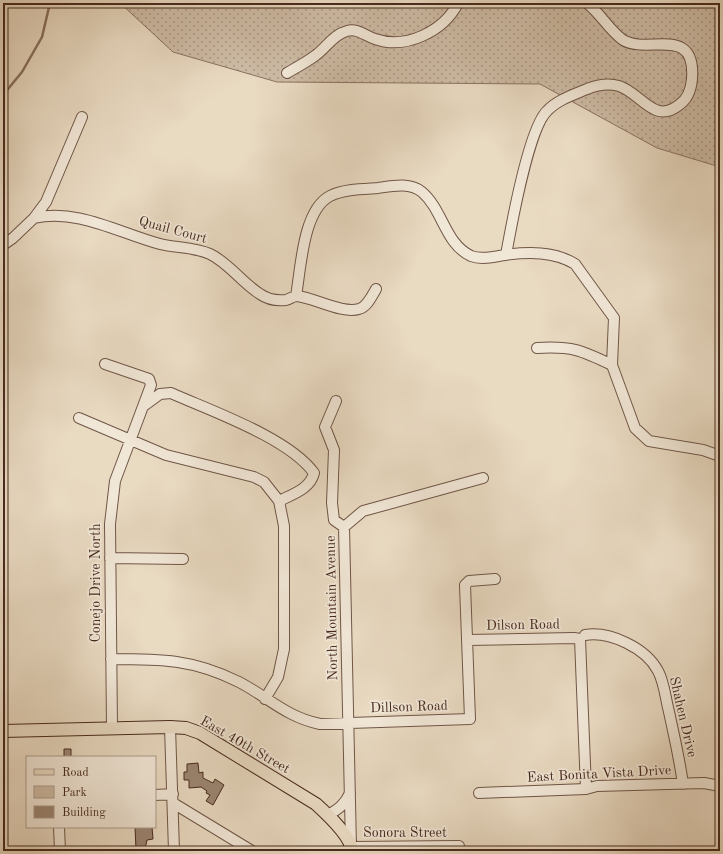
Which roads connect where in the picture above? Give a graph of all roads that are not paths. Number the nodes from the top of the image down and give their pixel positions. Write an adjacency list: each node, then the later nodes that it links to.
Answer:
1 (458, 3): 3 (street)
2 (587, 3): 7 (street)
3 (287, 73)
4 (82, 117): 5 (street)
5 (34, 218): 6 (street); 9 (street, Quail Court)
6 (3, 245)
7 (506, 255): 9 (street); 12 (street)
8 (376, 289): 9 (street, Quail Court)
9 (296, 296)
10 (537, 348): 12 (street)
11 (105, 364): 14 (street, Conejo Drive North)
12 (612, 365): 17 (street)
13 (336, 401): 20 (street, North Mountain Avenue)
14 (144, 405): 16 (street, Conejo Drive North); 19 (street)
15 (79, 418): 16 (street)
16 (130, 441): 19 (street); 21 (street, Conejo Drive North)
17 (720, 456)
18 (483, 478): 20 (street)
19 (279, 501): 27 (street)
20 (344, 527): 28 (street, North Mountain Avenue)
21 (110, 558): 22 (street); 26 (street, Conejo Drive North)
22 (184, 559)
23 (495, 579): 25 (street)
24 (582, 637): 25 (street, Dilson Road); 32 (street, Shahen Drive); 34 (street)
25 (466, 640): 28 (street, Dillson Road)
26 (111, 659): 27 (street, Dillson Road); 30 (street, Conejo Drive North)
27 (265, 699): 28 (street, Dillson Road)
28 (349, 723): 35 (street, North Mountain Avenue)
29 (170, 727): 30 (main road, East 40th Street); 38 (street); 39 (main road, East 40th Street)
30 (112, 729): 31 (main road, East 40th Street)
31 (3, 731)
32 (683, 784): 33 (street, East Bonita Vista Drive); 34 (street, East Bonita Vista Drive)
33 (720, 786)
34 (586, 789): 36 (street, East Bonita Vista Drive)
35 (350, 793): 39 (street); 42 (street, North Mountain Avenue)
36 (478, 793)
37 (156, 795): 38 (street)
38 (173, 799): 44 (street); 45 (street)
39 (328, 814): 42 (main road, East 40th Street)
40 (59, 828): 43 (street)
41 (459, 846): 42 (street, Sonora Street)
42 (352, 849)
43 (60, 851)
44 (174, 851)
45 (252, 851)

